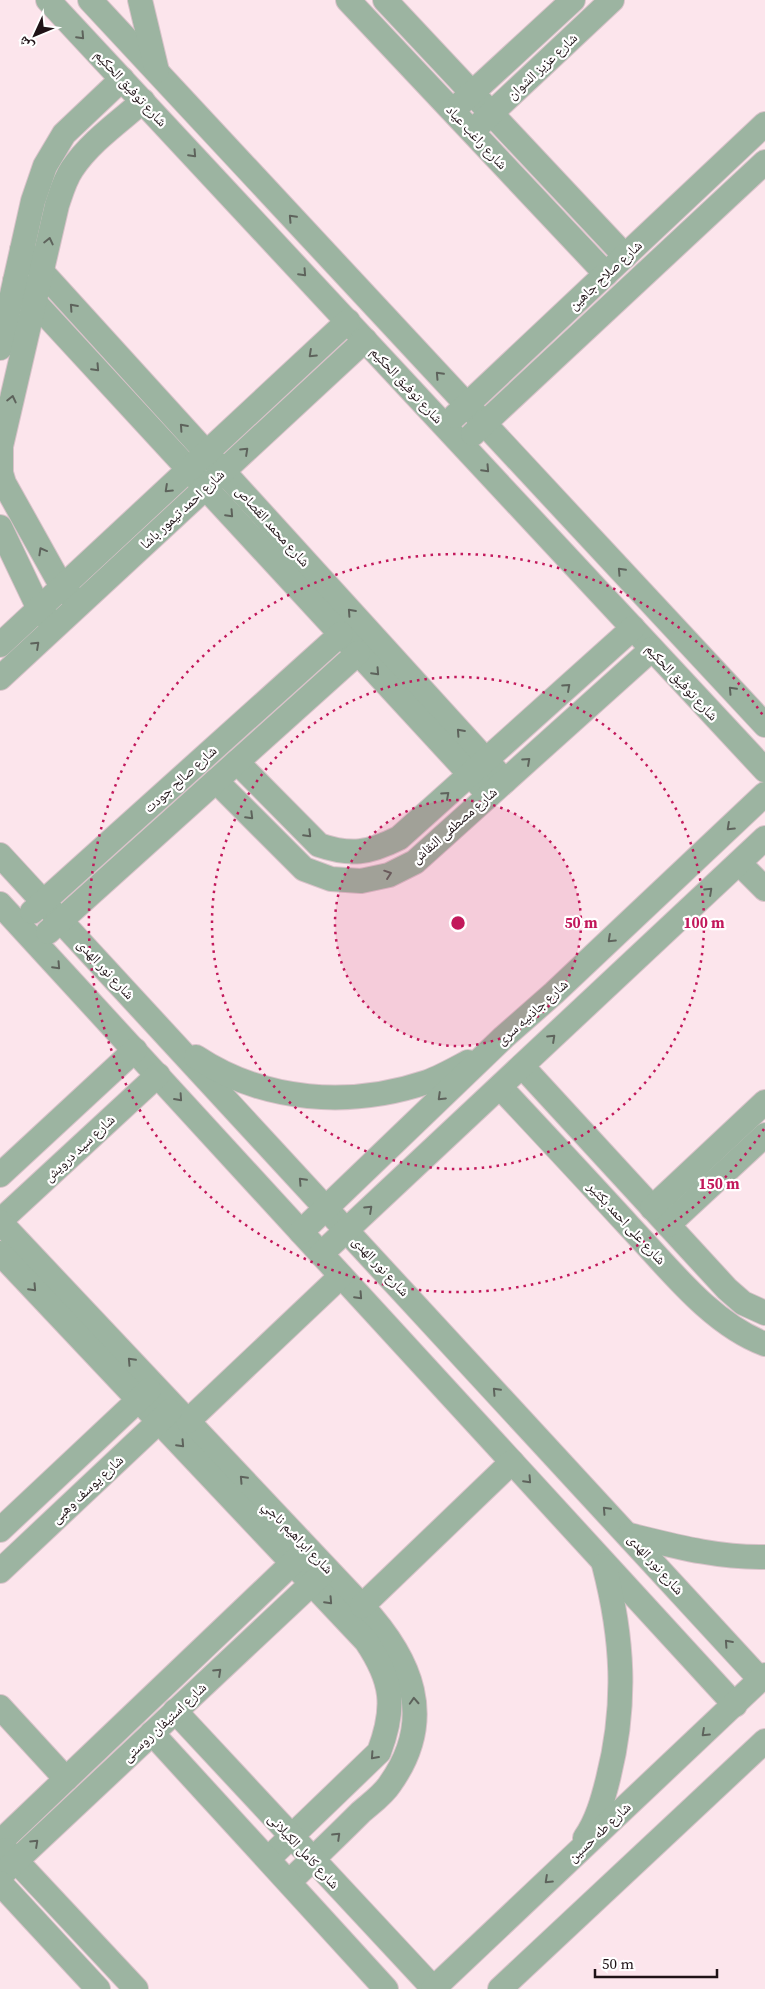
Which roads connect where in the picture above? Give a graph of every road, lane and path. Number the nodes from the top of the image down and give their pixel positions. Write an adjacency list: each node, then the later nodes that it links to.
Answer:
1 (48, 0): 9 (street, شارع توفيق الحكيم, one-way to 9)
2 (90, 0): 8 (street)
3 (140, 0): 8 (street)
4 (348, 0): 12 (street, شارع راغب عياد)
5 (384, 0): 10 (street, شارع راغب عياد)
6 (573, 0): 10 (street, شارع عزيز الشوان)
7 (612, 0): 13 (street, شارع عزيز الشوان)
8 (157, 72): 26 (street, one-way to 8)
9 (122, 79): 11 (street, شارع توفيق الحكيم); 17 (street)
10 (472, 93): 12 (street, شارع عزيز الشوان); 13 (street, شارع راغب عياد)
11 (143, 101): 19 (street, one-way to 11); 23 (street, شارع توفيق الحكيم, one-way to 23)
12 (453, 111): 15 (street, شارع راغب عياد)
13 (491, 114): 15 (street, شارع عزيز الشوان); 18 (street, شارع راغب عياد)
14 (763, 129): 18 (street, شارع صلاح جاهين)
15 (472, 131): 20 (street, شارع راغب عياد)
16 (765, 162): 27 (street, شارع صلاح جاهين)
17 (22, 250): 19 (street, شارع محمد القصاص); 21 (street)
18 (625, 256): 20 (street, شارع صلاح جاهين)
19 (42, 272): 22 (street); 30 (street, شارع محمد القصاص, one-way to 19)
20 (606, 274): 26 (street, شارع صلاح جاهين)
21 (15, 281): 22 (street, شارع محمد القصاص); 25 (street)
22 (34, 302): 31 (street, شارع محمد القصاص, one-way to 31); 35 (street, one-way to 22)
23 (348, 321): 24 (street, شارع توفيق الحكيم); 30 (street, شارع احمد تيمور باشا, one-way to 30)
24 (365, 340): 28 (street, شارع توفيق الحكيم); 32 (street, شارع احمد تيمور باشا, one-way to 24)
25 (0, 348)
26 (467, 405): 27 (street); 28 (street, شارع صلاح جاهين)
27 (484, 424): 29 (street, شارع صلاح جاهين); 45 (street, one-way to 27)
28 (445, 425): 29 (street, شارع توفيق الحكيم)
29 (463, 444): 39 (street, شارع توفيق الحكيم, one-way to 39)
30 (206, 453): 31 (street, شارع احمد تيمور باشا); 32 (street, شارع محمد القصاص)
31 (189, 469): 33 (street, شارع محمد القصاص); 35 (street, شارع احمد تيمور باشا, one-way to 35)
32 (223, 471): 33 (street, شارع احمد تيمور باشا); 47 (street, شارع محمد القصاص, one-way to 32)
33 (205, 487): 36 (street, شارع احمد تيمور باشا); 40 (street, شارع محمد القصاص, one-way to 40)
34 (0, 527): 37 (street)
35 (62, 588): 36 (street); 37 (street, شارع احمد تيمور باشا)
36 (79, 604): 38 (street, شارع احمد تيمور باشا)
37 (39, 609): 38 (street); 41 (street, شارع احمد تيمور باشا)
38 (55, 626): 44 (street, شارع احمد تيمور باشا, one-way to 38)
39 (633, 628): 42 (street, شارع توفيق الحكيم); 47 (street, شارع مصطفى النقاش, one-way to 39)
40 (341, 634): 43 (street, شارع محمد القصاص); 49 (street, شارع صالح جودت)
41 (0, 645)
42 (652, 649): 48 (street, شارع توفيق الحكيم); 51 (street, شارع مصطفى النقاش, one-way to 42)
43 (358, 653): 46 (street, شارع صالح جودت); 47 (street, شارع محمد القصاص, one-way to 47)
44 (0, 678)
45 (765, 725)
46 (237, 762): 50 (street, شارع صالح جودت); 54 (street, شارع مصطفى النقاش, one-way to 54)
47 (478, 767): 51 (street, شارع محمد القصاص); 54 (street, شارع مصطفى النقاش, one-way to 47)
48 (765, 770)
49 (188, 772): 50 (street, شارع مصطفى النقاش); 59 (street, شارع صالح جودت)
50 (211, 786): 57 (street, شارع مصطفى النقاش, one-way to 57); 62 (street, شارع صالح جودت)
51 (497, 788): 57 (street, شارع مصطفى النقاش, one-way to 51)
52 (765, 794): 61 (street, شارع جاذبيه سرى, one-way to 61)
53 (765, 838): 56 (street)
54 (337, 851): 57 (street)
55 (0, 855): 59 (street, شارع نور الهدى)
56 (739, 863): 58 (street); 64 (street, one-way to 56)
57 (331, 879)
58 (765, 889)
59 (43, 902): 62 (street, شارع نور الهدى); 63 (street, شارع صالح جودت)
60 (0, 904): 63 (street)
61 (640, 912): 64 (street); 66 (street, شارع جاذبيه سرى, one-way to 66)
62 (61, 921): 65 (street, شارع صالح جودت); 67 (street, شارع نور الهدى)
63 (18, 924): 65 (street)
64 (661, 936): 69 (street, one-way to 64)
65 (36, 943): 68 (street, one-way to 68)
66 (504, 1036): 67 (street); 75 (street, شارع جاذبيه سرى, one-way to 75)
67 (175, 1043): 75 (street, شارع نور الهدى, one-way to 67)
68 (135, 1050): 70 (street); 74 (street)
69 (522, 1066): 71 (street); 76 (street, شارع على احمد بكثير)
70 (158, 1075): 77 (street, شارع سيد درويش); 80 (street, one-way to 80)
71 (500, 1087): 79 (street, one-way to 71); 85 (street, شارع على احمد بكثير)
72 (765, 1102): 76 (street)
73 (765, 1135): 78 (street)
74 (0, 1175)
75 (326, 1207): 79 (street, شارع نور الهدى); 80 (street, شارع جاذبيه سرى)
76 (652, 1208): 78 (street, شارع على احمد بكثير)
77 (0, 1221): 86 (street, شارع ابراهيم ناجي, one-way to 77)
78 (668, 1225): 84 (street, شارع على احمد بكثير)
79 (347, 1230): 82 (street); 90 (street, شارع نور الهدى, one-way to 79)
80 (301, 1232): 82 (street)
81 (0, 1253): 86 (street, شارع ابراهيم ناجي, one-way to 86)
82 (321, 1254): 83 (street)
83 (341, 1276): 87 (street, شارع يوسف وهبى); 88 (street, one-way to 88)
84 (764, 1312): 85 (street)
85 (756, 1341)
86 (147, 1393): 87 (street, شارع ابراهيم ناجي); 89 (street)
87 (174, 1416): 91 (street, شارع ابراهيم ناجي); 94 (street, شارع يوسف وهبى)
88 (512, 1462): 93 (street, one-way to 93); 96 (street)
89 (0, 1530)
90 (629, 1535): 92 (street); 97 (street, شارع نور الهدى, one-way to 90)
91 (300, 1555): 95 (street, شارع ابراهيم ناجي); 103 (street, شارع استيفان روستى)
92 (765, 1557)
93 (603, 1560): 98 (street); 108 (street)
94 (0, 1571)
95 (320, 1575): 96 (street, شارع ابراهيم ناجي); 100 (street, شارع استيفان روستى, one-way to 95); 104 (street, شارع ابراهيم ناجي, one-way to 104)
96 (362, 1606): 107 (street, شارع ابراهيم ناجي, one-way to 96)
97 (763, 1677): 98 (street, شارع طه حسين)
98 (735, 1705): 108 (street, شارع طه حسين, one-way to 108)
99 (0, 1707): 103 (street)
100 (175, 1712): 101 (street, شارع استيفان روستى); 104 (street, شارع كامل الكيلانى)
101 (152, 1734): 106 (street); 109 (street, شارع استيفان روستى, one-way to 101)
102 (765, 1741): 116 (street)
103 (66, 1779): 105 (street, شارع استيفان روستى)
104 (291, 1838): 106 (street, شارع ابراهيم ناجي); 107 (street, شارع كامل الكيلانى)
105 (0, 1843): 109 (street)
106 (268, 1859): 110 (street)
107 (312, 1860): 110 (street, شارع ابراهيم ناجي); 115 (street, شارع كامل الكيلانى)
108 (568, 1861): 115 (street, شارع طه حسين, one-way to 115)
109 (8, 1869): 112 (street)
110 (289, 1882): 114 (street)
111 (0, 1884): 113 (street)
112 (131, 1987)
113 (98, 1989)
114 (386, 1989)
115 (434, 1989)
116 (500, 1989)

